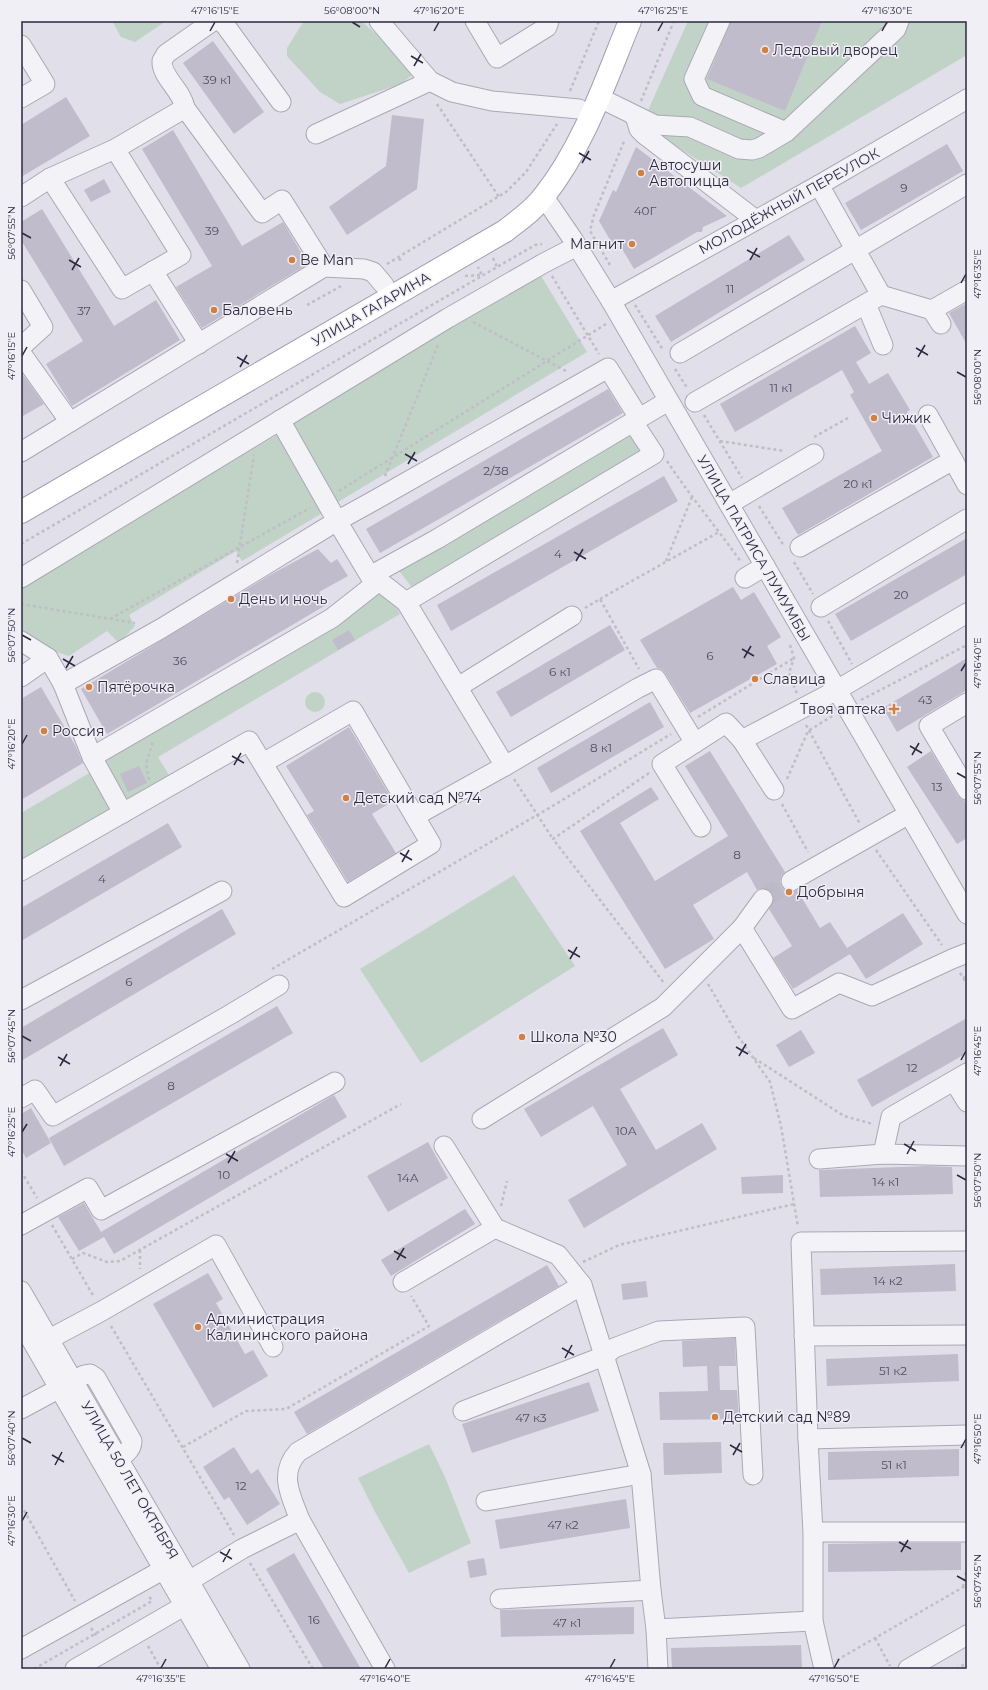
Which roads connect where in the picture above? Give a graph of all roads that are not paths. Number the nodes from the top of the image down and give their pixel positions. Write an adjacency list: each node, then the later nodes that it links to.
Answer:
1 (213, 21): 16 (street)
2 (220, 21): 15 (street)
3 (379, 21): 11 (street)
4 (475, 21): 5 (street)
5 (549, 21)
6 (616, 21): 17 (main road, УЛИЦА ГАГАРИНА)
7 (630, 21): 12 (main road, УЛИЦА ГАГАРИНА)
8 (720, 21): 19 (street)
9 (899, 21): 19 (street)
10 (21, 44): 13 (street)
11 (427, 83): 17 (street); 20 (street)
12 (598, 97): 18 (street); 25 (main road, УЛИЦА ГАГАРИНА)
13 (21, 98)
14 (967, 99): 23 (street, МОЛОДЁЖНЫЙ ПЕРЕУЛОК)
15 (281, 102)
16 (185, 108): 21 (street); 30 (street)
17 (579, 109): 25 (main road, УЛИЦА ГАГАРИНА)
18 (637, 109): 19 (street); 27 (street)
19 (786, 132)
20 (316, 134)
21 (115, 149): 22 (street); 31 (street)
22 (50, 178): 26 (street); 31 (street)
23 (819, 184): 27 (street, МОЛОДЁЖНЫЙ ПЕРЕУЛОК); 29 (street)
24 (967, 184): 29 (street)
25 (539, 192): 28 (street, УЛИЦА ПАТРИСА ЛУМУМБЫ); 32 (main road, УЛИЦА ГАГАРИНА); 54 (main road, УЛИЦА ГАГАРИНА)
26 (21, 197)
27 (756, 220): 36 (street, МОЛОДЁЖНЫЙ ПЕРЕУЛОК)
28 (577, 246): 36 (street, УЛИЦА ПАТРИСА ЛУМУМБЫ); 45 (street)
29 (856, 248): 35 (street); 41 (street)
30 (324, 267): 32 (street); 37 (street)
31 (152, 271): 37 (street)
32 (384, 285): 52 (main road, УЛИЦА ГАГАРИНА)
33 (21, 290): 39 (street)
34 (967, 290): 35 (street)
35 (874, 299): 38 (street); 43 (street)
36 (611, 301): 42 (street, УЛИЦА ПАТРИСА ЛУМУМБЫ)
37 (199, 344): 47 (street)
38 (883, 344)
39 (21, 346)
40 (21, 353): 47 (street)
41 (673, 357)
42 (668, 401): 46 (street); 53 (street, УЛИЦА ПАТРИСА ЛУМУМБЫ)
43 (695, 402)
44 (928, 415): 50 (street)
45 (280, 420): 56 (street); 58 (street)
46 (636, 420): 56 (street); 59 (street); 60 (street)
47 (70, 422): 49 (street)
48 (811, 447): 53 (street)
49 (21, 452)
50 (953, 460): 51 (street); 57 (street)
51 (967, 485)
52 (21, 496)
53 (729, 504): 69 (street, УЛИЦА ПАТРИСА ЛУМУМБЫ)
54 (21, 512)
55 (967, 519): 61 (street)
56 (337, 521): 59 (street); 67 (street)
57 (793, 552)
58 (21, 578)
59 (374, 579): 60 (street); 73 (street)
60 (406, 602): 68 (street)
61 (821, 607)
62 (572, 616): 68 (street)
63 (964, 620): 69 (street)
64 (21, 641): 65 (street)
65 (48, 658): 66 (street); 67 (street)
66 (21, 677)
67 (64, 684): 73 (street)
68 (458, 687): 75 (street)
69 (837, 690): 71 (street); 79 (street, УЛИЦА ПАТРИСА ЛУМУМБЫ)
70 (967, 703): 76 (street)
71 (742, 740): 72 (street); 77 (street)
72 (695, 743): 75 (street); 81 (street)
73 (92, 758): 78 (street)
74 (263, 763): 78 (street); 80 (street); 80 (street)
75 (505, 766): 80 (street)
76 (967, 790)
77 (776, 794)
78 (123, 813): 82 (street)
79 (909, 814): 83 (street); 86 (street, УЛИЦА ПАТРИСА ЛУМУМБЫ)
80 (415, 816)
81 (700, 827)
82 (21, 872)
83 (791, 882)
84 (222, 891): 90 (street)
85 (763, 899): 87 (street)
86 (967, 914)
87 (742, 928): 88 (street); 95 (street)
88 (967, 953)
89 (274, 978): 93 (street)
90 (21, 1000)
91 (961, 1077): 94 (street); 97 (street)
92 (335, 1082): 100 (street)
93 (21, 1098)
94 (967, 1102)
95 (482, 1119)
96 (444, 1146): 101 (street)
97 (883, 1154): 98 (street); 99 (street)
98 (967, 1156)
99 (819, 1159)
100 (21, 1225)
101 (495, 1228): 103 (street); 104 (street)
102 (967, 1241): 108 (street)
103 (403, 1282)
104 (582, 1286): 111 (street); 120 (street)
105 (21, 1291): 109 (street, УЛИЦА 50 ЛЕТ ОКТЯБРЯ)
106 (21, 1322): 109 (street, УЛИЦА 50 ЛЕТ ОКТЯБРЯ)
107 (967, 1335): 108 (street)
108 (804, 1336): 116 (street)
109 (42, 1342): 110 (street); 112 (street, УЛИЦА 50 ЛЕТ ОКТЯБРЯ)
110 (273, 1347)
111 (604, 1356): 114 (street); 117 (street); 118 (street)
112 (66, 1385): 113 (street); 123 (street, УЛИЦА 50 ЛЕТ ОКТЯБРЯ)
113 (21, 1409)
114 (463, 1410)
115 (967, 1435): 116 (street)
116 (808, 1439): 121 (street)
117 (640, 1474): 119 (street); 125 (street)
118 (753, 1475)
119 (486, 1501)
120 (300, 1520): 124 (street); 137 (street)
121 (813, 1532): 122 (street); 128 (street)
122 (967, 1532)
123 (171, 1565): 124 (street, УЛИЦА 50 ЛЕТ ОКТЯБРЯ); 127 (street, УЛИЦА 50 ЛЕТ ОКТЯБРЯ); 131 (street)
124 (189, 1581): 127 (street, УЛИЦА 50 ЛЕТ ОКТЯБРЯ)
125 (651, 1590): 126 (street); 129 (street)
126 (500, 1599)
127 (192, 1602): 133 (street); 135 (street, УЛИЦА 50 ЛЕТ ОКТЯБРЯ); 136 (street, УЛИЦА 50 ЛЕТ ОКТЯБРЯ)
128 (813, 1621): 129 (street); 132 (street)
129 (656, 1629): 138 (street)
130 (967, 1635): 134 (street)
131 (21, 1649)
132 (829, 1665)
133 (85, 1666)
134 (909, 1667)
135 (222, 1669)
136 (240, 1669)
137 (386, 1669)
138 (658, 1669)

